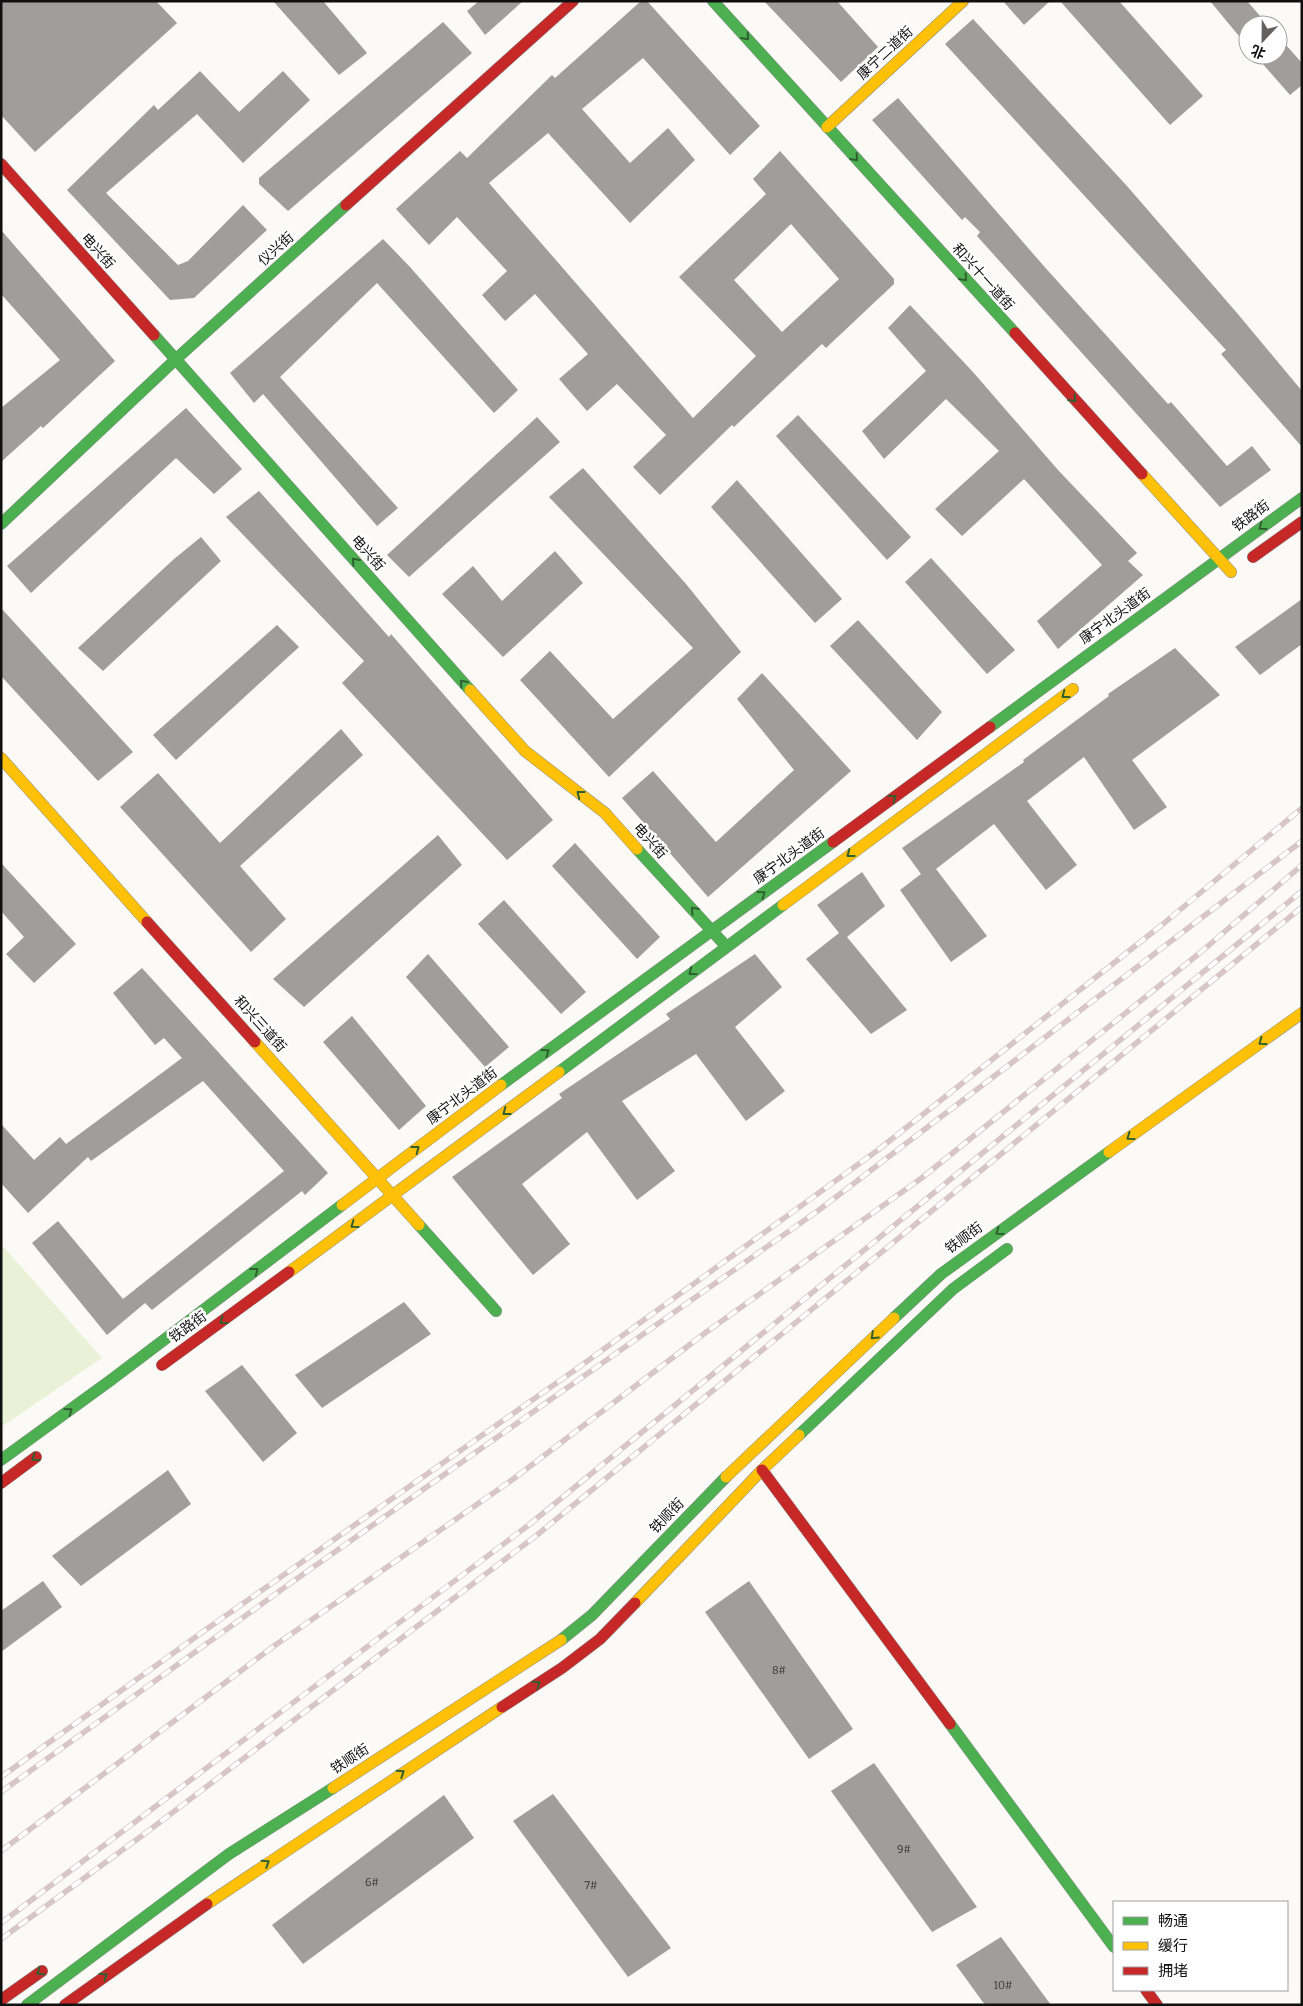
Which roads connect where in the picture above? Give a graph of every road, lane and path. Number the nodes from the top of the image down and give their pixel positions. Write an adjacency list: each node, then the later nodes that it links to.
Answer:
1 (573, 1): 6 (main road, 仪兴街)
2 (713, 1): 4 (main road, 和兴十一道街, one-way to 4)
3 (963, 1): 4 (main road, 康宁二道街)
4 (827, 127): 10 (main road, 和兴十一道街, one-way to 10)
5 (1, 164): 6 (main road, 电兴街)
6 (175, 360): 9 (main road, 仪兴街); 13 (main road, 电兴街, one-way to 6)
7 (1302, 498): 10 (main road, 铁路街, one-way to 10)
8 (1302, 522): 10 (main road, 和兴十一道街)
9 (1, 524)
10 (1219, 559): 13 (main road, 康宁北头道街, one-way to 10)
11 (1086, 679): 14 (main road, one-way to 14)
12 (1, 758): 16 (main road, 和兴三道街)
13 (712, 931): 14 (main road, 电兴街); 16 (main road, 康宁北头道街, one-way to 13)
14 (726, 946): 17 (main road, one-way to 17)
15 (1302, 1013): 25 (main road, 铁顺街, one-way to 25)
16 (378, 1179): 17 (main road, 和兴三道街); 22 (main road, 铁路街, one-way to 16)
17 (393, 1196): 19 (main road, 和兴三道街); 20 (main road, 铁路街, one-way to 20)
18 (1017, 1242): 23 (main road)
19 (496, 1311)
20 (153, 1372)
21 (49, 1448): 24 (main road, one-way to 24)
22 (1, 1460)
23 (762, 1470): 27 (main road, one-way to 23); 28 (main road)
24 (1, 1483)
25 (229, 1854): 26 (main road); 32 (main road, 铁顺街)
26 (192, 1868)
27 (244, 1877): 33 (main road, one-way to 27); 34 (main road)
28 (1113, 1946)
29 (49, 1966): 31 (main road, one-way to 31)
30 (1147, 1991): 35 (main road)
31 (1, 2000)
32 (26, 2005)
33 (65, 2005)
34 (84, 2005)
35 (1157, 2005)

